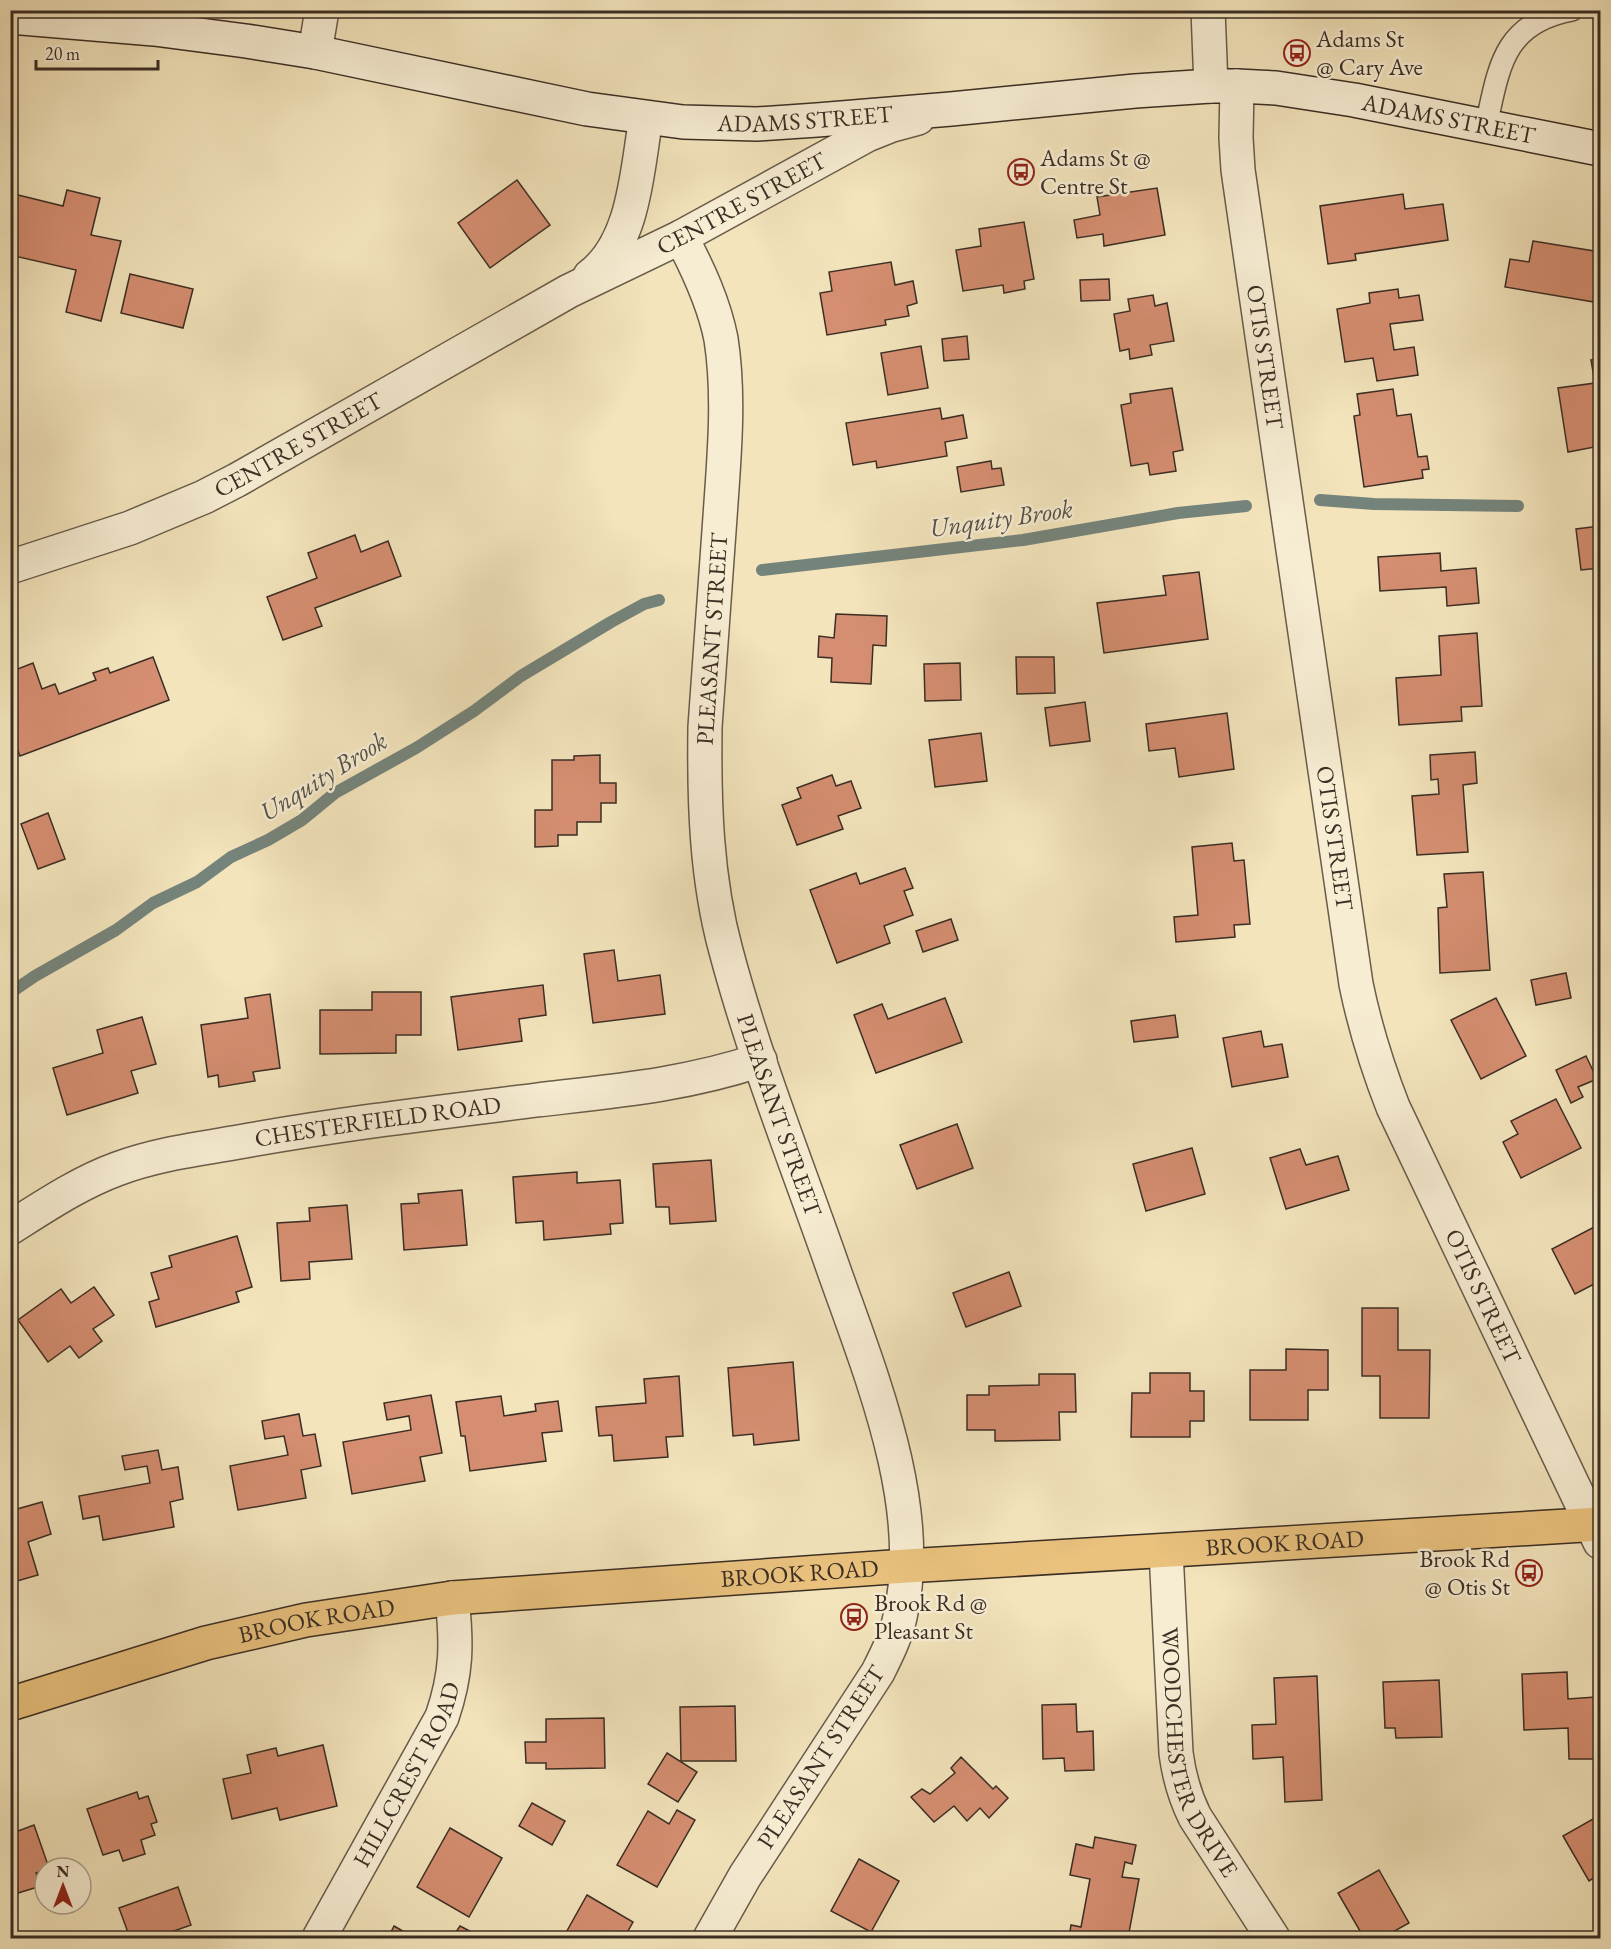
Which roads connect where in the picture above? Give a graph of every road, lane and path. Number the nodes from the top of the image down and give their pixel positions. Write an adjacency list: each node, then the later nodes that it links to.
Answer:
1 (322, 10): 5 (street)
2 (1208, 10): 6 (street, OTIS STREET)
3 (1572, 10): 9 (lane)
4 (10, 17): 5 (street, ADAMS STREET)
5 (315, 52): 8 (street, ADAMS STREET)
6 (1224, 86): 7 (street, ADAMS STREET); 9 (street, ADAMS STREET); 16 (street, OTIS STREET)
7 (951, 109): 8 (street, ADAMS STREET); 11 (street, CENTRE STREET)
8 (646, 118): 12 (street, CENTRE STREET)
9 (1486, 126): 10 (street, ADAMS STREET)
10 (1600, 149)
11 (681, 237): 12 (street, CENTRE STREET); 14 (street, PLEASANT STREET)
12 (569, 291): 13 (street, CENTRE STREET)
13 (10, 567)
14 (760, 1060): 15 (street, CHESTERFIELD ROAD); 18 (street, PLEASANT STREET)
15 (10, 1228)
16 (1598, 1530): 17 (main road, BROOK ROAD)
17 (1166, 1551): 18 (main road, BROOK ROAD); 23 (street, WOODCHESTER DRIVE)
18 (906, 1566): 19 (main road, BROOK ROAD); 22 (street, PLEASANT STREET)
19 (452, 1598): 20 (main road, BROOK ROAD); 21 (street, HILLCREST ROAD)
20 (10, 1704)
21 (319, 1938)
22 (710, 1938)
23 (1270, 1938)

